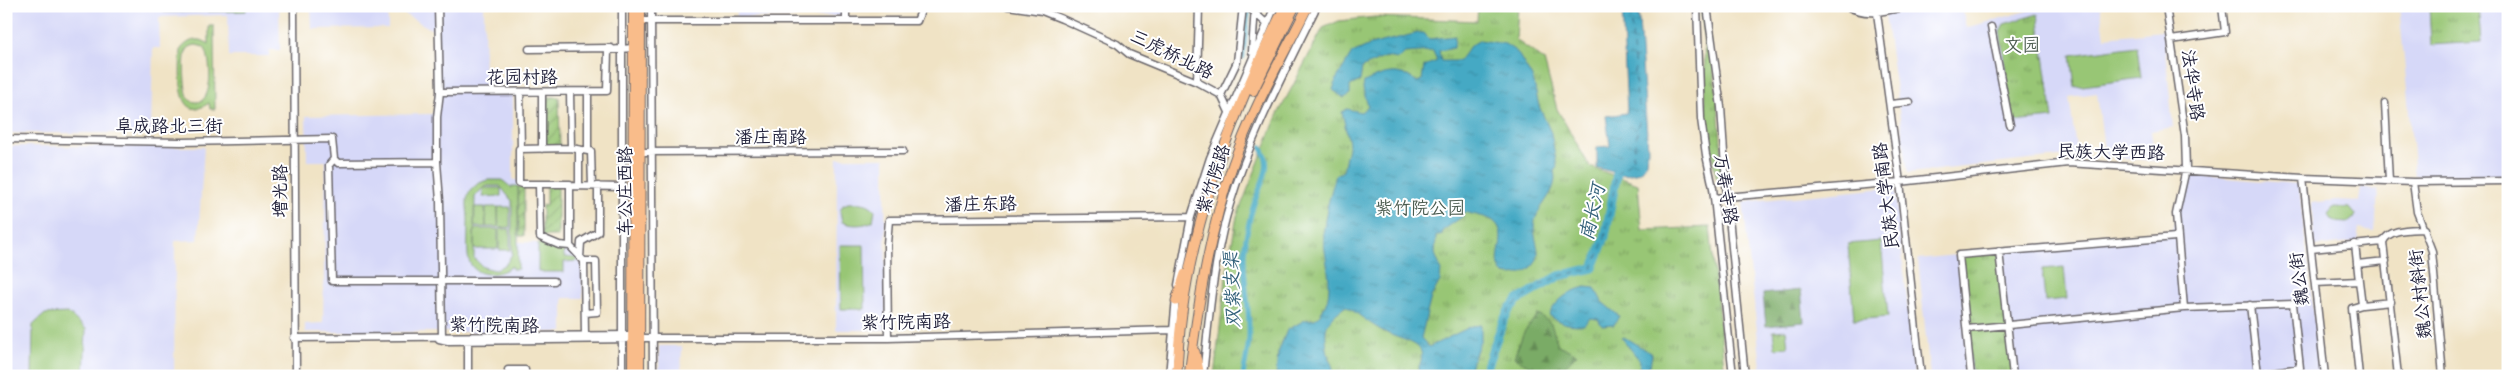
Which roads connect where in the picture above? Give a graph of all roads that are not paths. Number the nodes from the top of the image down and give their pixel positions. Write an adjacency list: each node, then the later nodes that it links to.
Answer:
1 (294, 6): 52 (street, 增光路)
2 (438, 6): 40 (street)
3 (622, 6): 35 (street)
4 (633, 6): 36 (main road, 车公庄西路)
5 (641, 6): 28 (main road, 车公庄西路)
6 (651, 6): 29 (street)
7 (846, 6): 30 (street)
8 (923, 6): 30 (street)
9 (1008, 6): 39 (street, 三虎桥北路)
10 (1199, 6): 39 (street)
11 (1243, 6): 45 (street)
12 (1247, 6): 27 (street)
13 (1255, 6): 27 (street)
14 (1275, 6): 31 (street, 紫竹院路)
15 (1285, 6): 62 (highway, 紫竹院路)
16 (1294, 6): 62 (highway)
17 (1299, 6): 64 (highway)
18 (1308, 6): 64 (highway, 紫竹院路)
19 (1317, 6): 124 (street, 紫竹院路)
20 (1697, 6): 76 (street, 万寿寺路)
21 (1707, 6): 77 (street, 万寿寺路)
22 (1847, 6): 26 (street)
23 (1908, 6): 26 (street)
24 (2166, 6): 33 (street, 法华寺路)
25 (2222, 6): 33 (street)
26 (1877, 13): 48 (street, 民族大学南路)
27 (1255, 14): 31 (street); 38 (street)
28 (641, 21): 29 (street); 59 (main road, 车公庄西路)
29 (652, 21): 30 (street); 60 (street)
30 (846, 21)
31 (1266, 23): 38 (street, 紫竹院路)
32 (1991, 27): 50 (street)
33 (2171, 40): 65 (street, 法华寺路)
34 (611, 48): 35 (street); 37 (street); 44 (street, 花园村路)
35 (622, 48): 36 (street); 75 (street)
36 (632, 48): 107 (main road, 车公庄西路)
37 (529, 49)
38 (1252, 58): 49 (street, 紫竹院路)
39 (1197, 82): 45 (street, 三虎桥北路)
40 (440, 92): 41 (street, 花园村路); 63 (street)
41 (520, 92): 42 (street, 花园村路); 54 (street)
42 (542, 92): 43 (street, 花园村路); 55 (street)
43 (570, 92): 44 (street, 花园村路); 53 (street)
44 (588, 92): 57 (street)
45 (1221, 95): 49 (street, 三虎桥北路)
46 (1910, 102): 48 (street)
47 (2385, 103): 67 (street)
48 (1890, 104): 69 (street, 民族大学南路)
49 (1229, 112): 78 (street, 紫竹院路)
50 (2010, 125)
51 (6, 139): 52 (street, 阜成路北三街)
52 (295, 140): 61 (street, 阜成路北三街); 104 (street, 增光路)
53 (571, 148): 55 (street); 56 (street)
54 (520, 149): 55 (street); 71 (street)
55 (542, 149)
56 (579, 151): 57 (street); 73 (street)
57 (588, 151): 74 (street)
58 (902, 151): 60 (street, 潘庄南路)
59 (640, 152): 60 (street, 潘庄南路); 107 (main road, 车公庄西路)
60 (654, 152): 108 (street)
61 (334, 159): 63 (street); 90 (street)
62 (1220, 160): 84 (highway, 紫竹院路)
63 (437, 162): 90 (street)
64 (1233, 162): 111 (highway, 紫竹院路)
65 (2186, 169): 66 (street, 民族大学西路); 69 (street, 民族大学西路); 80 (street, 法华寺路)
66 (2303, 178): 67 (street, 民族大学西路); 85 (street, 魏公街)
67 (2389, 181): 70 (street, 民族大学西路)
68 (2508, 181): 70 (street, 民族大学西路)
69 (1900, 182): 77 (street, 民族大学西路); 127 (street, 民族大学南路)
70 (2413, 182): 79 (street, 魏公村斜街)
71 (539, 184): 72 (street); 83 (street)
72 (570, 186): 73 (street); 83 (street)
73 (579, 186): 74 (street)
74 (595, 186): 75 (street); 87 (street)
75 (622, 186): 106 (street)
76 (1714, 198): 77 (street, 民族大学西路); 125 (street, 万寿寺路)
77 (1727, 198): 126 (street, 万寿寺路)
78 (1191, 217): 94 (street, 紫竹院路); 109 (street, 潘庄东路)
79 (2425, 229): 81 (street); 134 (street, 魏公村斜街)
80 (2176, 237): 86 (street); 98 (street, 法华寺路)
81 (2383, 242): 82 (street); 88 (street)
82 (2355, 244): 85 (street); 89 (street)
83 (570, 246): 87 (street)
84 (1195, 246): 94 (highway); 102 (highway, 紫竹院路)
85 (2311, 249): 93 (street, 魏公街)
86 (1999, 251): 100 (street); 101 (street)
87 (582, 259): 99 (street); 99 (street)
88 (2386, 261): 89 (street); 95 (street)
89 (2358, 264): 92 (street)
90 (441, 281): 91 (street); 105 (street)
91 (554, 281)
92 (2359, 281): 93 (street); 97 (street)
93 (2315, 283): 131 (street, 魏公街)
94 (1176, 301): 102 (street, 紫竹院路)
95 (2391, 302): 97 (street); 133 (street)
96 (2250, 305): 98 (street); 113 (street); 113 (street)
97 (2362, 306): 132 (street)
98 (2184, 308): 100 (street)
99 (585, 312): 103 (street)
100 (2008, 325): 101 (street); 129 (street)
101 (1967, 329): 128 (street)
102 (1175, 334): 109 (street, 紫竹院南路); 121 (highway); 122 (highway, 紫竹院路)
103 (585, 336): 105 (street, 紫竹院南路); 106 (street, 紫竹院南路)
104 (294, 338): 105 (street, 紫竹院南路); 114 (street, 增光路)
105 (440, 338): 110 (street, 紫竹院南路)
106 (622, 338): 107 (street, 紫竹院南路); 110 (street, 紫竹院南路); 117 (street)
107 (634, 338): 108 (street, 紫竹院南路); 118 (main road, 车公庄西路); 119 (main road, 车公庄西路)
108 (653, 338): 109 (street, 紫竹院南路); 120 (street)
109 (888, 338)
110 (468, 341): 115 (street)
111 (1193, 344): 123 (highway, 紫竹院路); 124 (highway)
112 (508, 370): 116 (street)
113 (2258, 374): 130 (street)
114 (296, 376)
115 (468, 376)
116 (525, 376)
117 (622, 376)
118 (632, 376)
119 (640, 376)
120 (653, 376)
121 (1170, 376)
122 (1177, 376)
123 (1189, 376)
124 (1201, 376)
125 (1733, 376)
126 (1745, 376)
127 (1921, 376)
128 (1971, 376)
129 (2014, 376)
130 (2246, 376)
131 (2325, 376)
132 (2359, 376)
133 (2398, 376)
134 (2443, 376)

